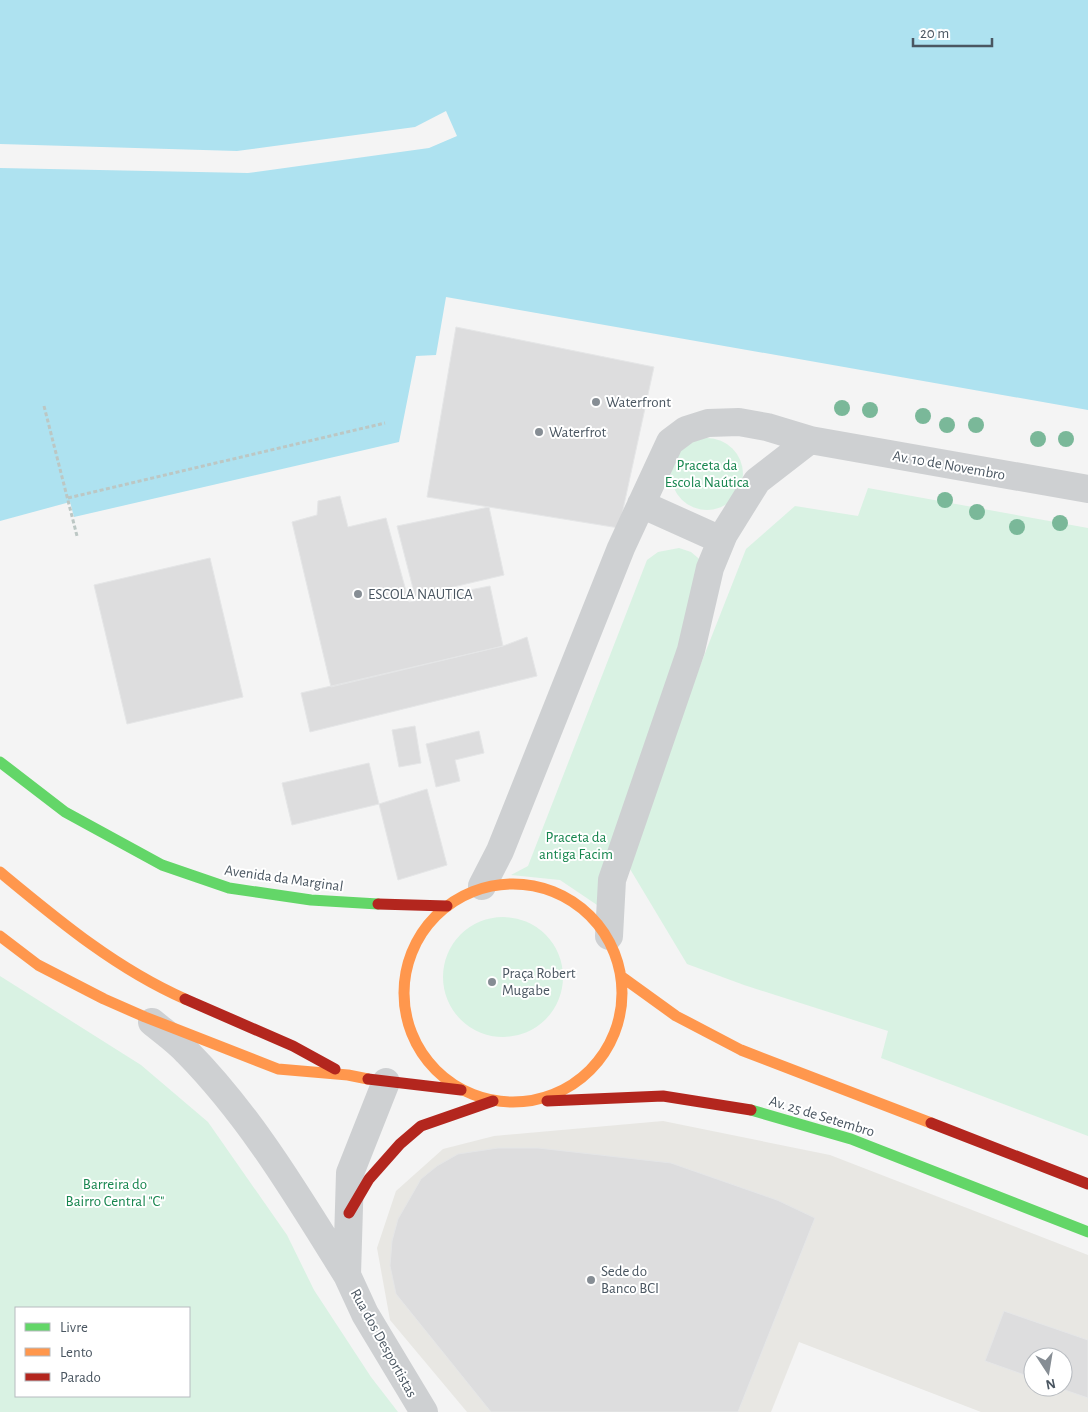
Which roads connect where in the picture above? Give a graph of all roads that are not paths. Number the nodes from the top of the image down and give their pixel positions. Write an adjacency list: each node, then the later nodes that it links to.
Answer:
1 (810, 440): 2 (street, Av. 10 de Novembro); 3 (street, Av. 10 de Novembro); 4 (street)
2 (1088, 489)
3 (641, 504): 4 (street); 7 (street, Av. 10 de Novembro)
4 (721, 540): 10 (street)
5 (0, 762): 8 (main road, Avenida da Marginal)
6 (0, 872): 13 (main road)
7 (482, 886): 8 (main road); 10 (main road)
8 (447, 906): 15 (main road)
9 (0, 936): 12 (main road)
10 (609, 936): 11 (main road)
11 (622, 977): 17 (main road); 18 (main road, Av. 25 de Setembro)
12 (145, 1017): 13 (main road); 21 (street)
13 (348, 1076): 14 (main road)
14 (386, 1082): 15 (main road); 19 (street, Rua dos Desportistas)
15 (461, 1090): 16 (main road)
16 (493, 1101): 17 (main road); 19 (main road)
17 (532, 1101): 20 (main road, Av. 25 de Setembro)
18 (1088, 1184)
19 (349, 1213): 21 (street, Rua dos Desportistas)
20 (1088, 1232)
21 (347, 1275): 22 (street, Rua dos Desportistas)
22 (424, 1412)

